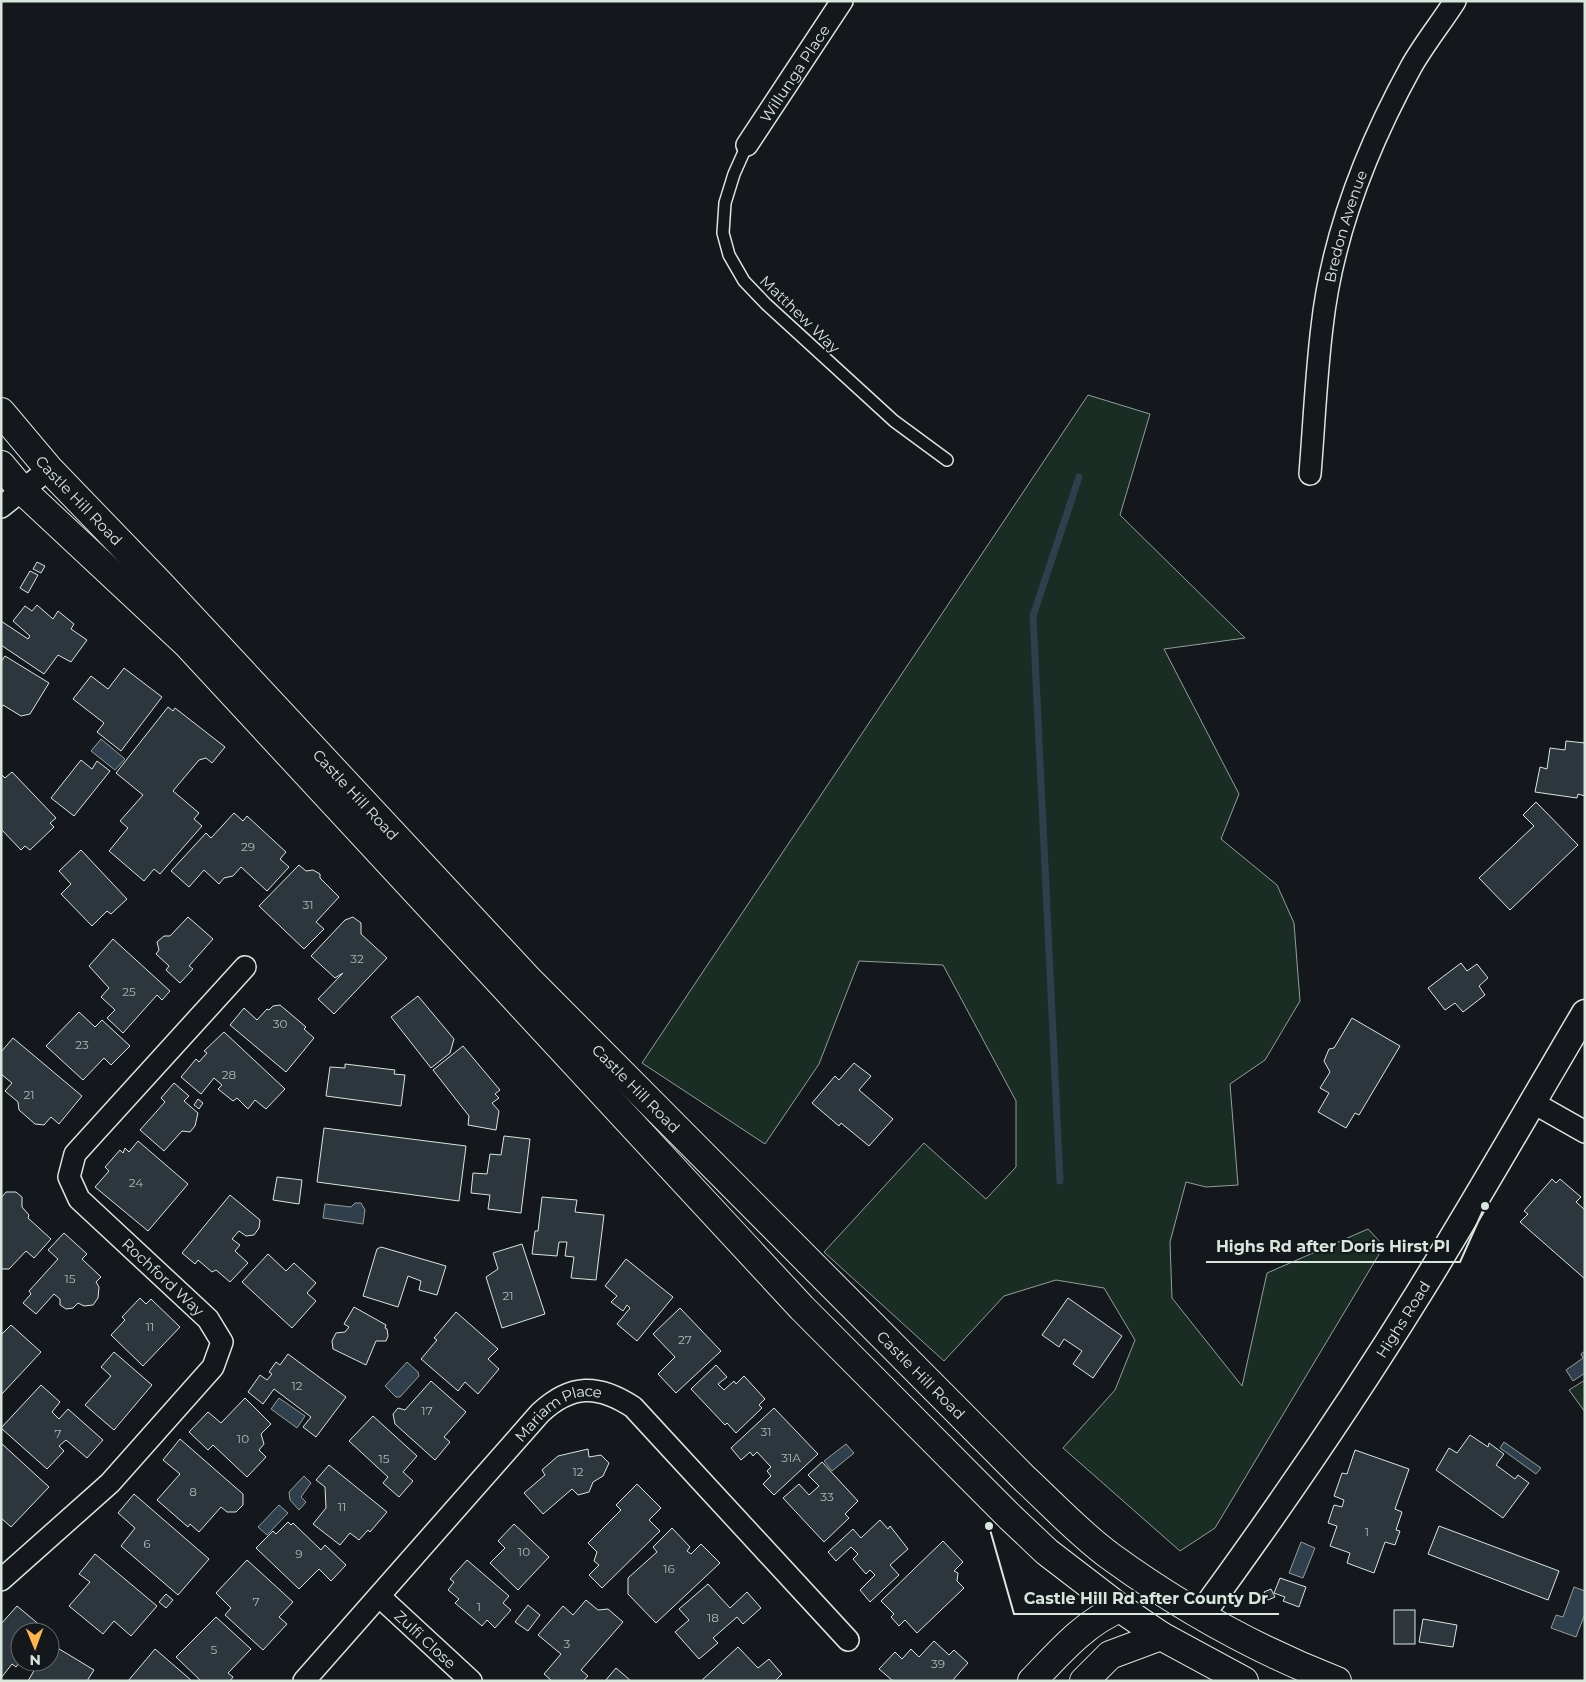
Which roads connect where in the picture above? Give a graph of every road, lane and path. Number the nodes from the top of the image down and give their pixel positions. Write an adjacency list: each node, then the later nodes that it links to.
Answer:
1 (842, 1): 3 (street, Willunga Place)
2 (1456, 1): 8 (street, Bredon Avenue)
3 (747, 145): 5 (lane, Matthew Way)
4 (1, 412): 7 (main road, Castle Hill Road)
5 (947, 460)
6 (1, 465): 9 (main road, Castle Hill Road)
7 (49, 469): 9 (street); 18 (main road, Castle Hill Road)
8 (1310, 474)
9 (22, 490): 10 (street); 17 (main road, Castle Hill Road)
10 (1, 507)
11 (245, 967): 15 (street, Rochford Way)
12 (1585, 1013): 13 (street, Highs Road)
13 (1532, 1102): 14 (street); 18 (street, Highs Road)
14 (1585, 1132)
15 (1, 1580)
16 (380, 1597): 20 (street, Mariam Place); 22 (street, Mariam Place); 23 (street, Zulfi Close)
17 (1120, 1608): 18 (main road); 19 (main road, Castle Hill Road); 24 (main road)
18 (1201, 1615): 19 (main road); 21 (main road); 27 (main road, Castle Hill Road)
19 (1161, 1636): 21 (main road, Castle Hill Road); 25 (main road)
20 (848, 1640)
21 (1206, 1662): 26 (main road, Castle Hill Road)
22 (304, 1681)
23 (471, 1681)
24 (1032, 1681)
25 (1084, 1681)
26 (1244, 1681)
27 (1337, 1681)

